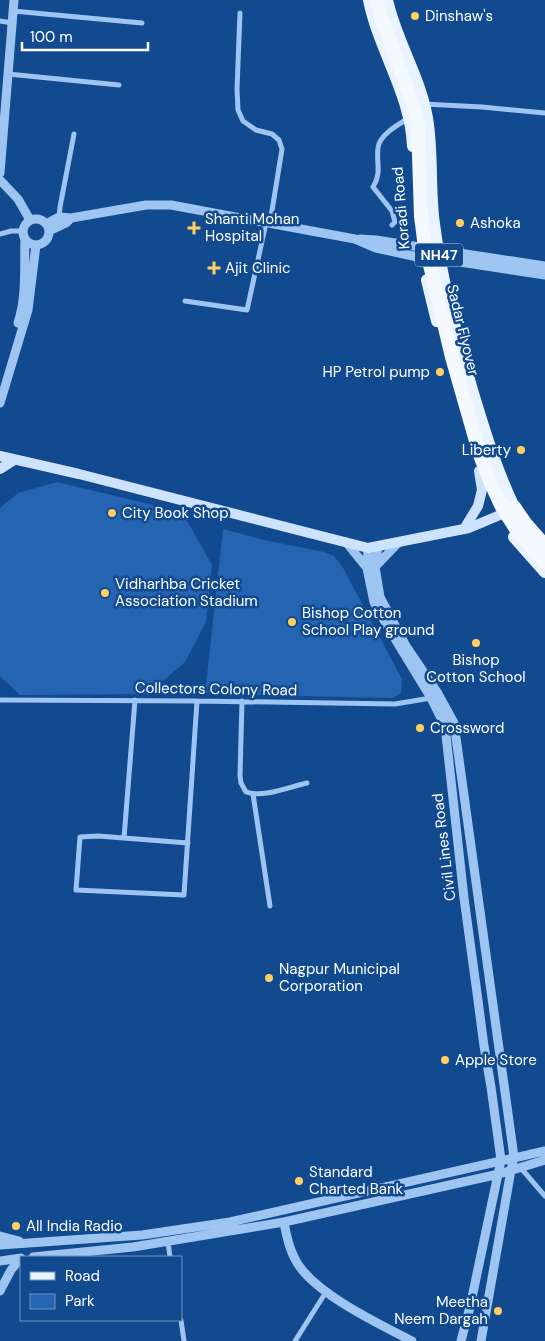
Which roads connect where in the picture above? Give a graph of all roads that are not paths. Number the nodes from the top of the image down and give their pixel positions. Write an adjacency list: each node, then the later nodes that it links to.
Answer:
1 (14, 0): 6 (street)
2 (369, 0): 15 (main road, Koradi Road)
3 (377, 0): 47 (highway, Sadar Flyover, bridge)
4 (382, 0): 46 (highway, Sadar Flyover)
5 (387, 0): 13 (main road, NH47)
6 (13, 12): 9 (street); 10 (street)
7 (240, 13): 22 (street)
8 (0, 21): 9 (street)
9 (12, 23): 11 (street)
10 (142, 23)
11 (8, 74): 12 (street); 17 (street)
12 (119, 85)
13 (424, 104): 14 (street); 29 (main road, NH47)
14 (545, 113)
15 (409, 118): 23 (street); 28 (main road, Koradi Road / NH47)
16 (74, 134): 19 (street)
17 (0, 173)
18 (0, 180): 21 (street)
19 (59, 217): 20 (street); 24 (street)
20 (70, 218): 22 (street); 24 (street)
21 (30, 220): 24 (street); 26 (street)
22 (268, 223): 28 (street); 32 (street)
23 (392, 225)
24 (48, 227): 27 (street)
25 (0, 234): 26 (street)
26 (24, 234): 27 (street); 33 (street)
27 (36, 245): 34 (street)
28 (421, 252): 29 (street); 38 (main road, Koradi Road / NH47)
29 (439, 254): 30 (street); 31 (street); 39 (main road, NH47)
30 (545, 266)
31 (545, 275)
32 (185, 301)
33 (0, 383)
34 (1, 397)
35 (1, 457): 36 (main road)
36 (14, 460): 37 (main road); 42 (main road)
37 (0, 469)
38 (479, 471): 40 (main road, Koradi Road / NH47); 41 (main road)
39 (514, 507): 40 (main road); 44 (highway, NH47)
40 (500, 515): 41 (main road); 49 (main road, Koradi Road / NH47)
41 (464, 529): 43 (main road)
42 (346, 542): 45 (main road); 48 (street)
43 (399, 542): 45 (main road); 48 (street)
44 (545, 546)
45 (373, 547): 48 (street)
46 (545, 554)
47 (545, 564)
48 (371, 568): 50 (street, Civil Lines Road); 61 (street)
49 (545, 572)
50 (431, 698): 54 (street, Collectors Colony Road); 62 (street, Civil Lines Road)
51 (0, 700): 52 (street, Collectors Colony Road)
52 (135, 700): 53 (street, Collectors Colony Road); 57 (street)
53 (197, 701): 54 (street, Collectors Colony Road); 58 (street)
54 (242, 701): 56 (street)
55 (306, 783): 56 (street)
56 (253, 794): 59 (street)
57 (124, 838): 58 (street); 58 (street)
58 (188, 843)
59 (270, 906)
60 (545, 1151): 61 (street)
61 (514, 1157): 62 (street); 64 (street)
62 (501, 1160): 65 (street, Civil Lines Road); 70 (street)
63 (545, 1160): 64 (street)
64 (515, 1169): 65 (street); 66 (street); 84 (street)
65 (499, 1174): 67 (street); 83 (street, Civil Lines Road)
66 (545, 1196)
67 (284, 1222): 69 (street); 78 (street)
68 (0, 1236): 70 (street)
69 (168, 1242): 72 (street); 73 (street)
70 (30, 1244): 71 (street)
71 (0, 1245)
72 (43, 1256)
73 (170, 1256)
74 (20, 1258): 76 (street)
75 (20, 1259): 77 (street)
76 (0, 1262)
77 (0, 1291)
78 (327, 1291): 81 (street); 82 (street)
79 (181, 1321): 80 (street)
80 (184, 1341)
81 (295, 1341)
82 (412, 1341)
83 (461, 1341)
84 (481, 1341)

